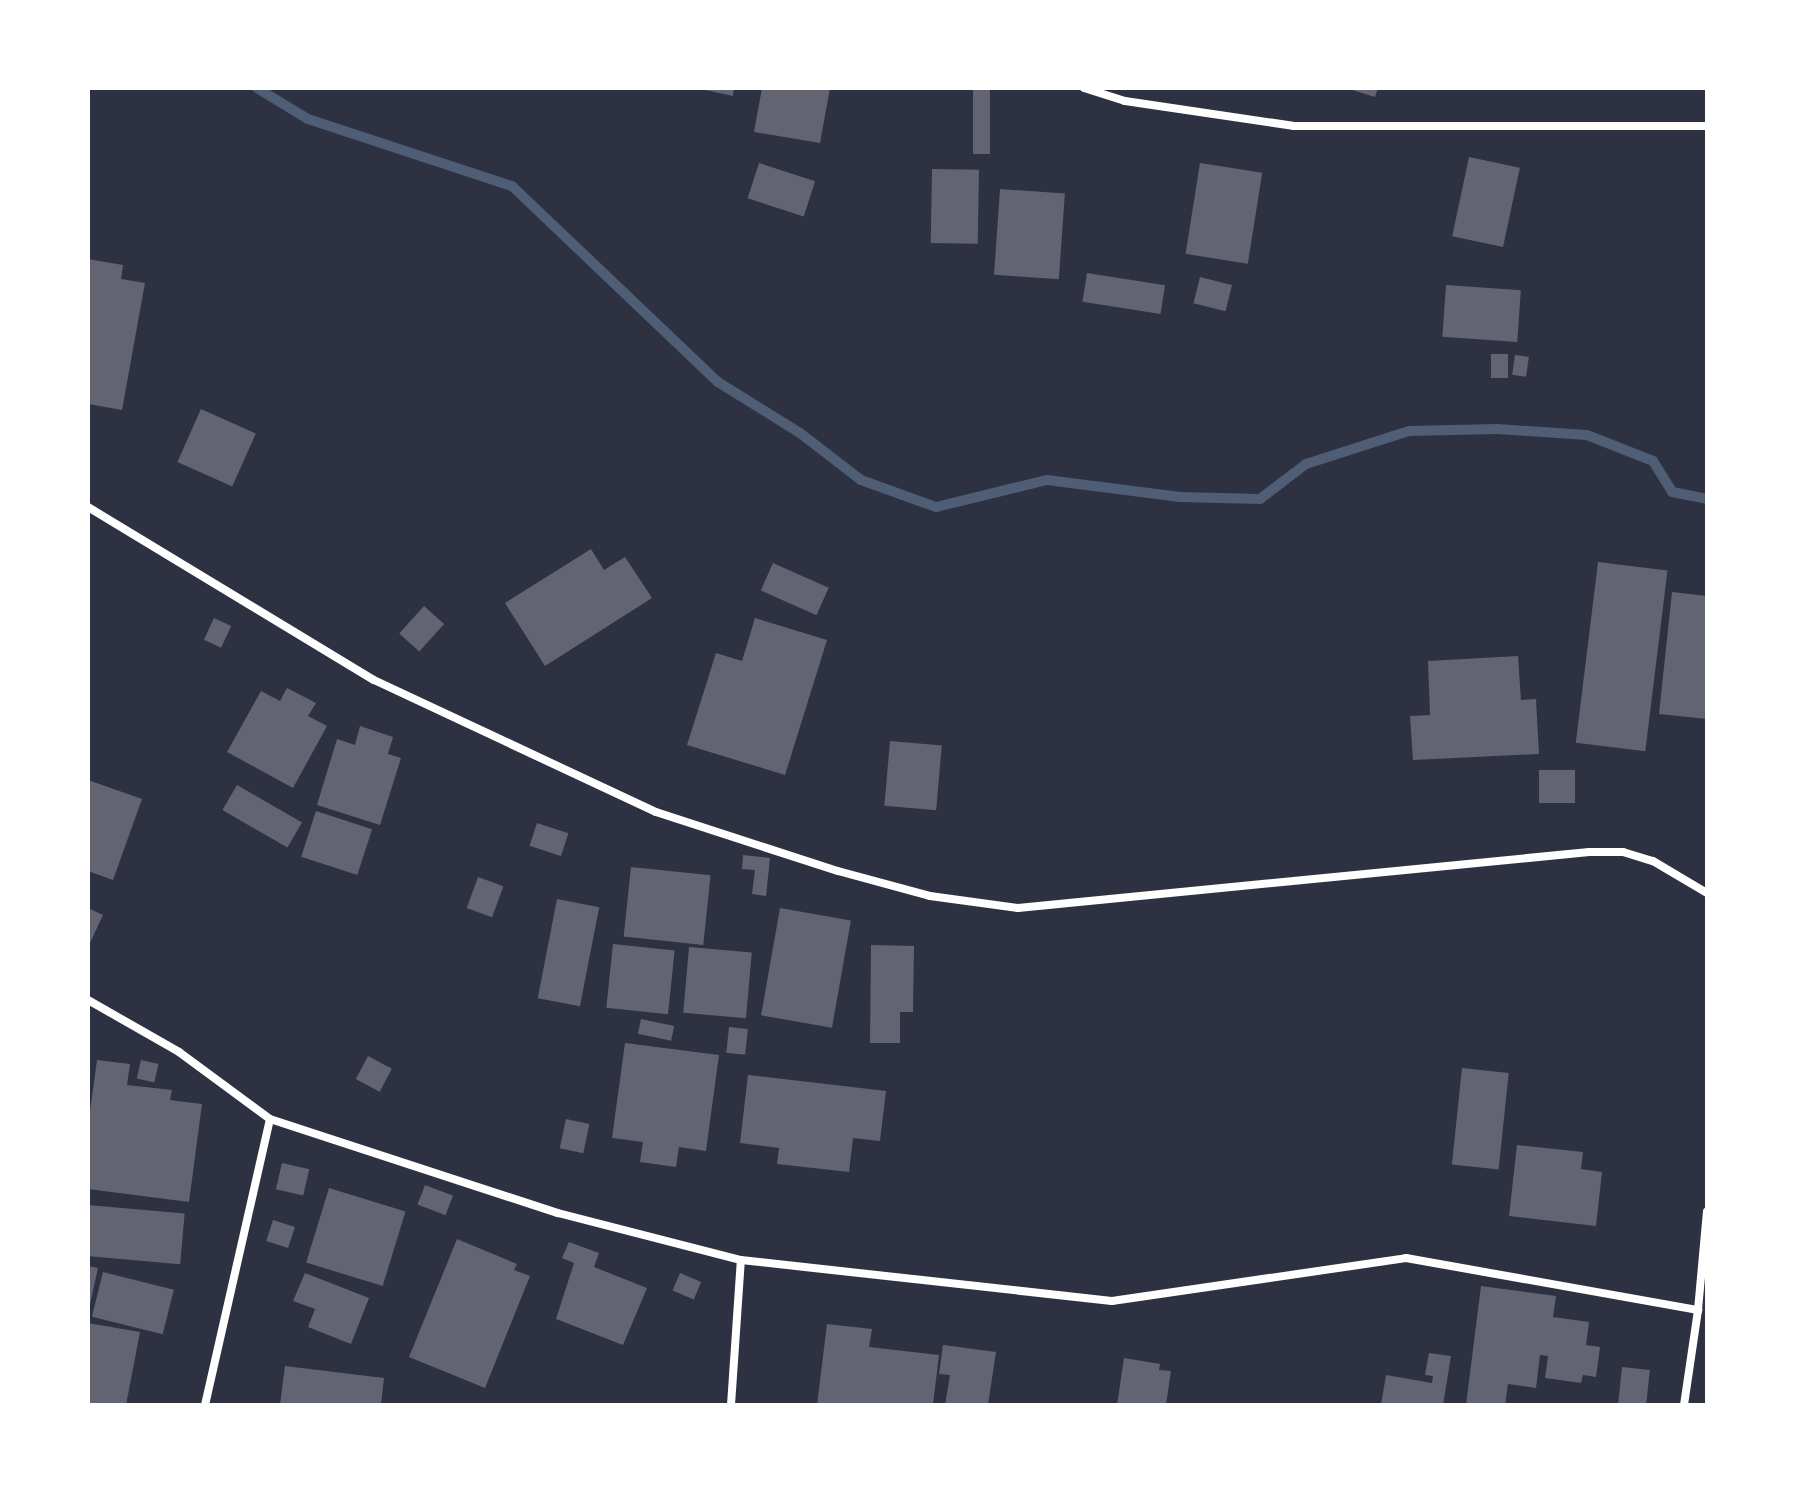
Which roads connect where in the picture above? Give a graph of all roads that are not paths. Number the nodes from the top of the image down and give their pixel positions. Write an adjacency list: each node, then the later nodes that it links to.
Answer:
1 (1084, 88): 2 (street)
2 (1707, 126)
3 (88, 507): 4 (street)
4 (1707, 893)
5 (88, 1000): 6 (street)
6 (270, 1119): 8 (street); 10 (street)
7 (1707, 1211): 9 (street)
8 (741, 1260): 9 (street); 11 (street)
9 (1698, 1310): 12 (street)
10 (205, 1405)
11 (731, 1405)
12 (1684, 1405)

